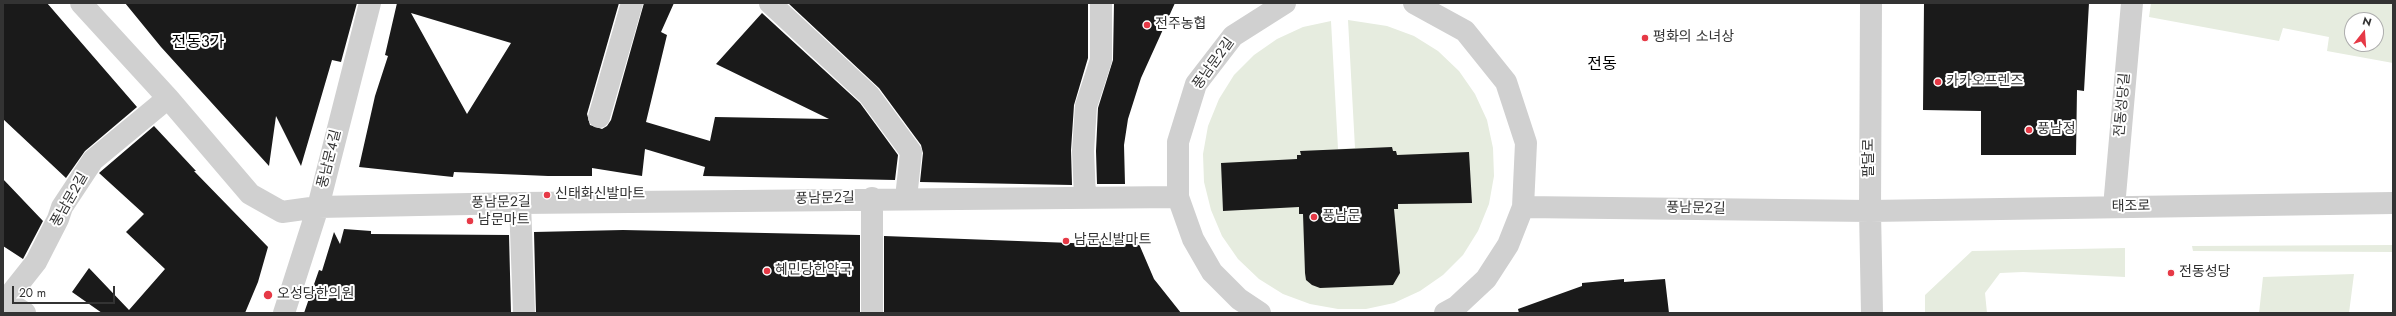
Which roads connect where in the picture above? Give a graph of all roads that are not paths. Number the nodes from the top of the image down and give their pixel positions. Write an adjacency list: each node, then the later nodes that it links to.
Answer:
1 (81, 3): 10 (street, 풍남문2길)
2 (370, 3): 18 (street, 풍남문4길)
3 (632, 3): 11 (street)
4 (770, 3): 15 (street)
5 (1101, 3): 12 (street)
6 (1285, 3): 13 (street, 풍남문2길)
7 (1414, 3): 19 (street)
8 (1871, 3): 21 (street, 팔달로)
9 (2132, 3): 20 (street, 전동성당길)
10 (168, 98): 18 (street, 풍남문2길); 22 (street, 풍남문2길)
11 (599, 117)
12 (1085, 197): 13 (street, 풍남문2길); 15 (street, 풍남문2길)
13 (1178, 197): 27 (street, 풍남문2길)
14 (872, 198): 15 (street, 풍남문2길); 16 (street, 풍남문2길); 26 (street)
15 (906, 198)
16 (520, 203): 18 (street, 풍남문2길); 25 (street)
17 (2393, 203): 20 (street, 태조로)
18 (318, 207): 24 (street, 풍남문4길)
19 (1523, 207): 21 (street, 풍남문2길); 28 (street)
20 (2114, 207): 21 (street, 태조로)
21 (1870, 211): 29 (street, 팔달로)
22 (4, 299): 23 (street)
23 (25, 313)
24 (284, 313)
25 (524, 313)
26 (872, 313)
27 (1260, 313)
28 (1445, 313)
29 (1872, 313)

